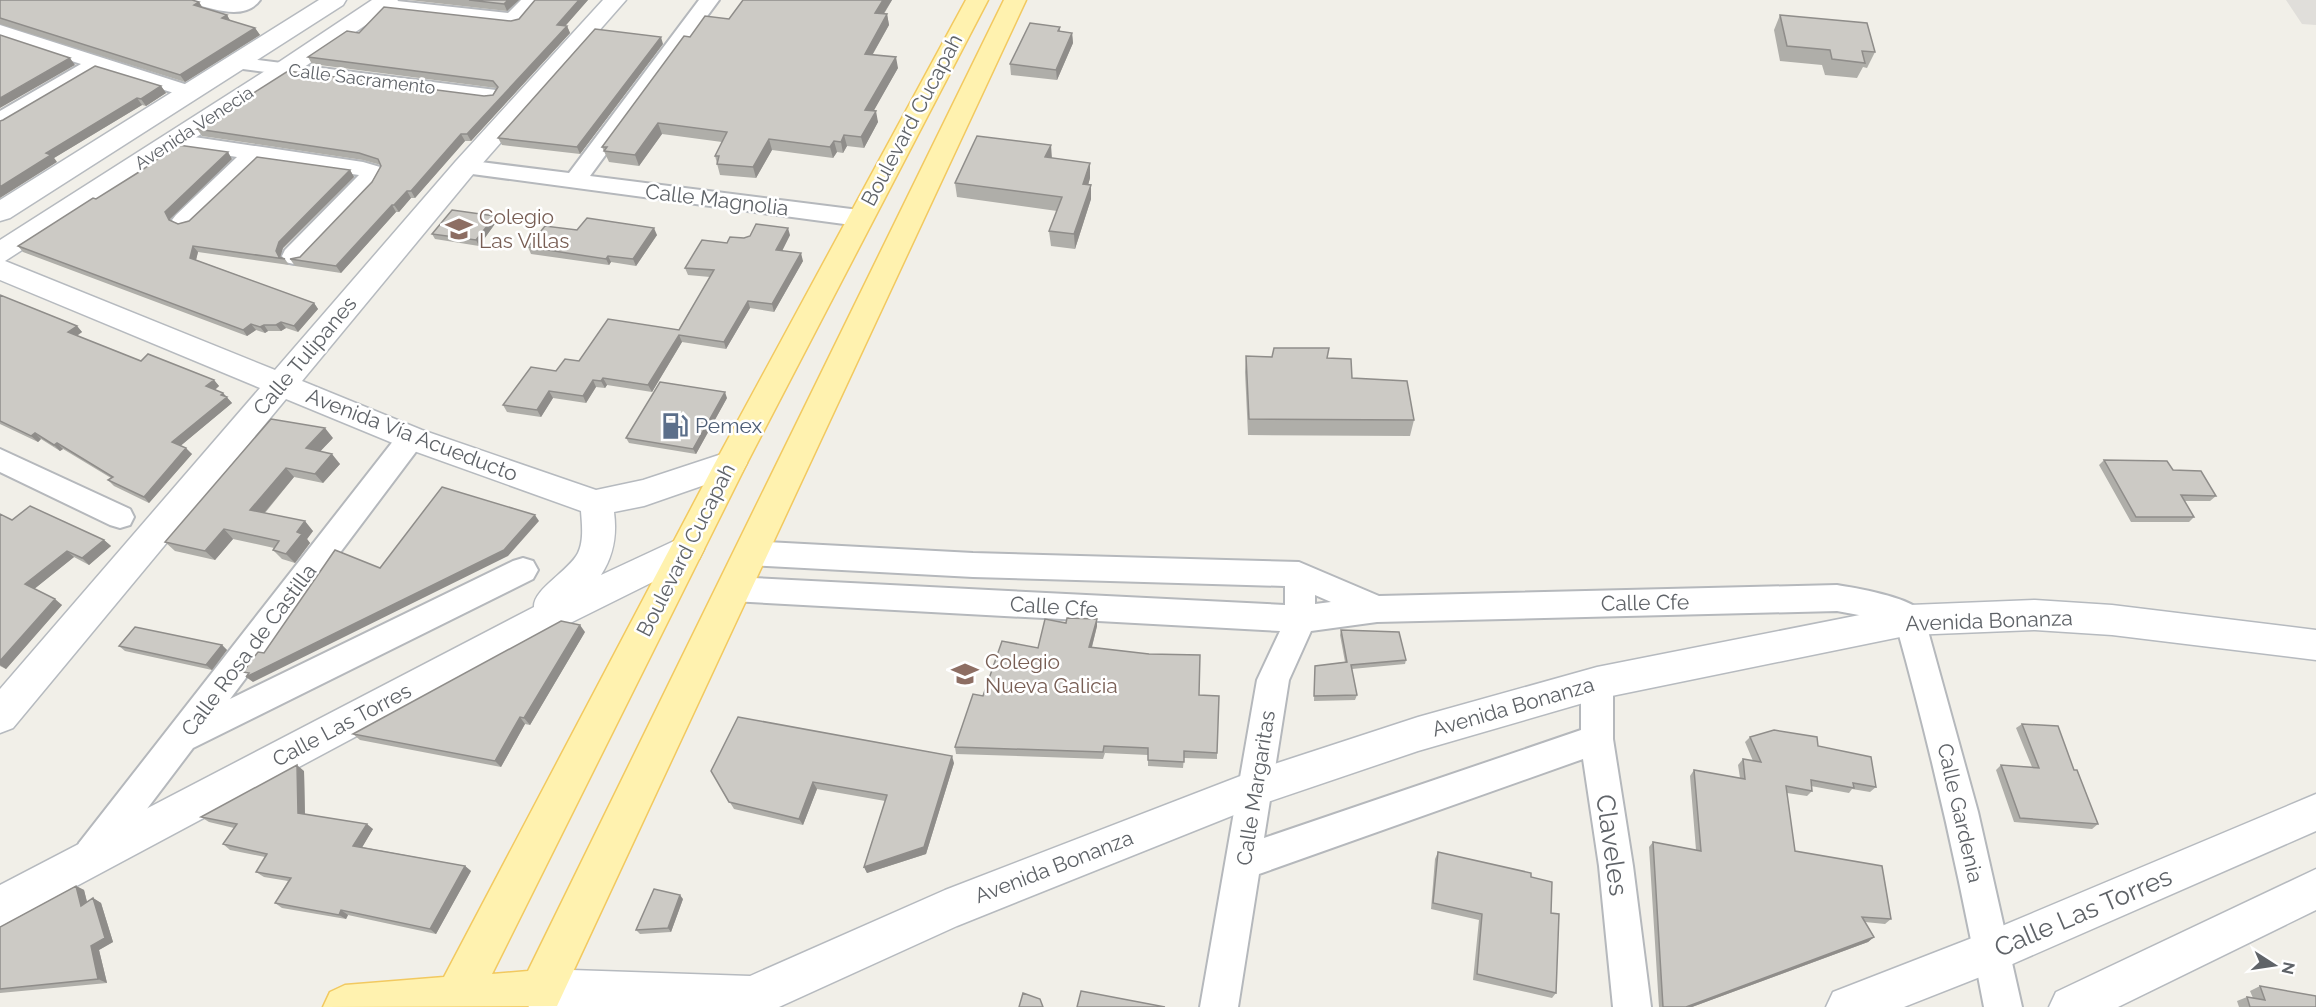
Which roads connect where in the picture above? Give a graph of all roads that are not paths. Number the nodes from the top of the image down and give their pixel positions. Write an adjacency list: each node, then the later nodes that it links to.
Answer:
1 (201, 0): 2 (street)
2 (250, 0)
3 (335, 0): 12 (street, Avenida Venecia)
4 (532, 0): 9 (street)
5 (615, 0): 19 (street, Calle Tulipanes)
6 (710, 0): 20 (street)
7 (977, 0): 22 (main road, Boulevard Cucapah)
8 (1015, 0): 34 (main road, Boulevard Cucapah)
9 (383, 2): 13 (street, Avenida Venecia)
10 (0, 31): 11 (street)
11 (98, 63): 14 (street); 16 (street)
12 (235, 63): 13 (street, Calle Sacramento); 14 (street, Avenida Venecia)
13 (285, 69): 15 (street, Calle Sacramento); 17 (street, Avenida Venecia)
14 (190, 92): 21 (street, Avenida Venecia)
15 (488, 95)
16 (0, 120)
17 (174, 141): 18 (street); 24 (street, Avenida Venecia)
18 (255, 153): 23 (street); 25 (street)
19 (465, 167): 20 (street, Calle Magnolia); 27 (street, Calle Tulipanes)
20 (575, 181): 22 (street, Calle Magnolia)
21 (0, 212)
22 (859, 218): 30 (main road, Boulevard Cucapah)
23 (184, 220)
24 (0, 253)
25 (294, 256)
26 (0, 269): 27 (street, Avenida Vía Acueducto)
27 (280, 385): 28 (street, Avenida Vía Acueducto); 46 (street, Calle Tulipanes)
28 (411, 438): 31 (street, Avenida Vía Acueducto); 47 (street, Calle Rosa de Castilla)
29 (0, 460): 32 (street)
30 (731, 463): 31 (street); 33 (main road, Boulevard Cucapah)
31 (596, 503): 43 (street)
32 (120, 517)
33 (687, 549): 43 (street, Calle Las Torres); 57 (main road, Boulevard Cucapah)
34 (750, 553): 35 (street, Calle Cfe); 38 (main road, Boulevard Cucapah)
35 (830, 557): 37 (street, Calle Cfe); 39 (street)
36 (523, 570): 47 (street)
37 (1299, 574): 40 (street, Calle Cfe); 41 (street, Calle Margaritas)
38 (732, 589): 39 (street, Calle Cfe); 56 (main road, Boulevard Cucapah)
39 (820, 594): 41 (street, Calle Cfe)
40 (1377, 609): 41 (street, Calle Cfe); 42 (street, Calle Cfe)
41 (1301, 619): 49 (street, Calle Margaritas)
42 (1910, 621): 44 (street, Avenida Bonanza); 45 (street, Avenida Bonanza); 55 (street, Calle Gardenia)
43 (527, 627): 52 (street, Calle Las Torres)
44 (2316, 645)
45 (1596, 683): 48 (street, Claveles); 49 (street, Avenida Bonanza)
46 (5, 701)
47 (181, 738): 52 (street, Calle Rosa de Castilla)
48 (1597, 739): 51 (street); 61 (street, Claveles)
49 (1256, 788): 51 (street, Calle Margaritas); 58 (street, Avenida Bonanza)
50 (2316, 812): 55 (street, Calle Las Torres)
51 (1244, 861): 60 (street, Calle Margaritas)
52 (86, 862): 54 (street, Calle Las Torres)
53 (2316, 889): 64 (street)
54 (0, 907)
55 (1992, 951): 62 (street, Calle Las Torres); 63 (street, Calle Gardenia)
56 (537, 999): 57 (main road); 58 (street, Avenida Bonanza)
57 (455, 1002): 59 (main road)
58 (738, 1002)
59 (345, 1007)
60 (1219, 1007)
61 (1632, 1007)
62 (1848, 1007)
63 (2003, 1007)
64 (2071, 1007)

